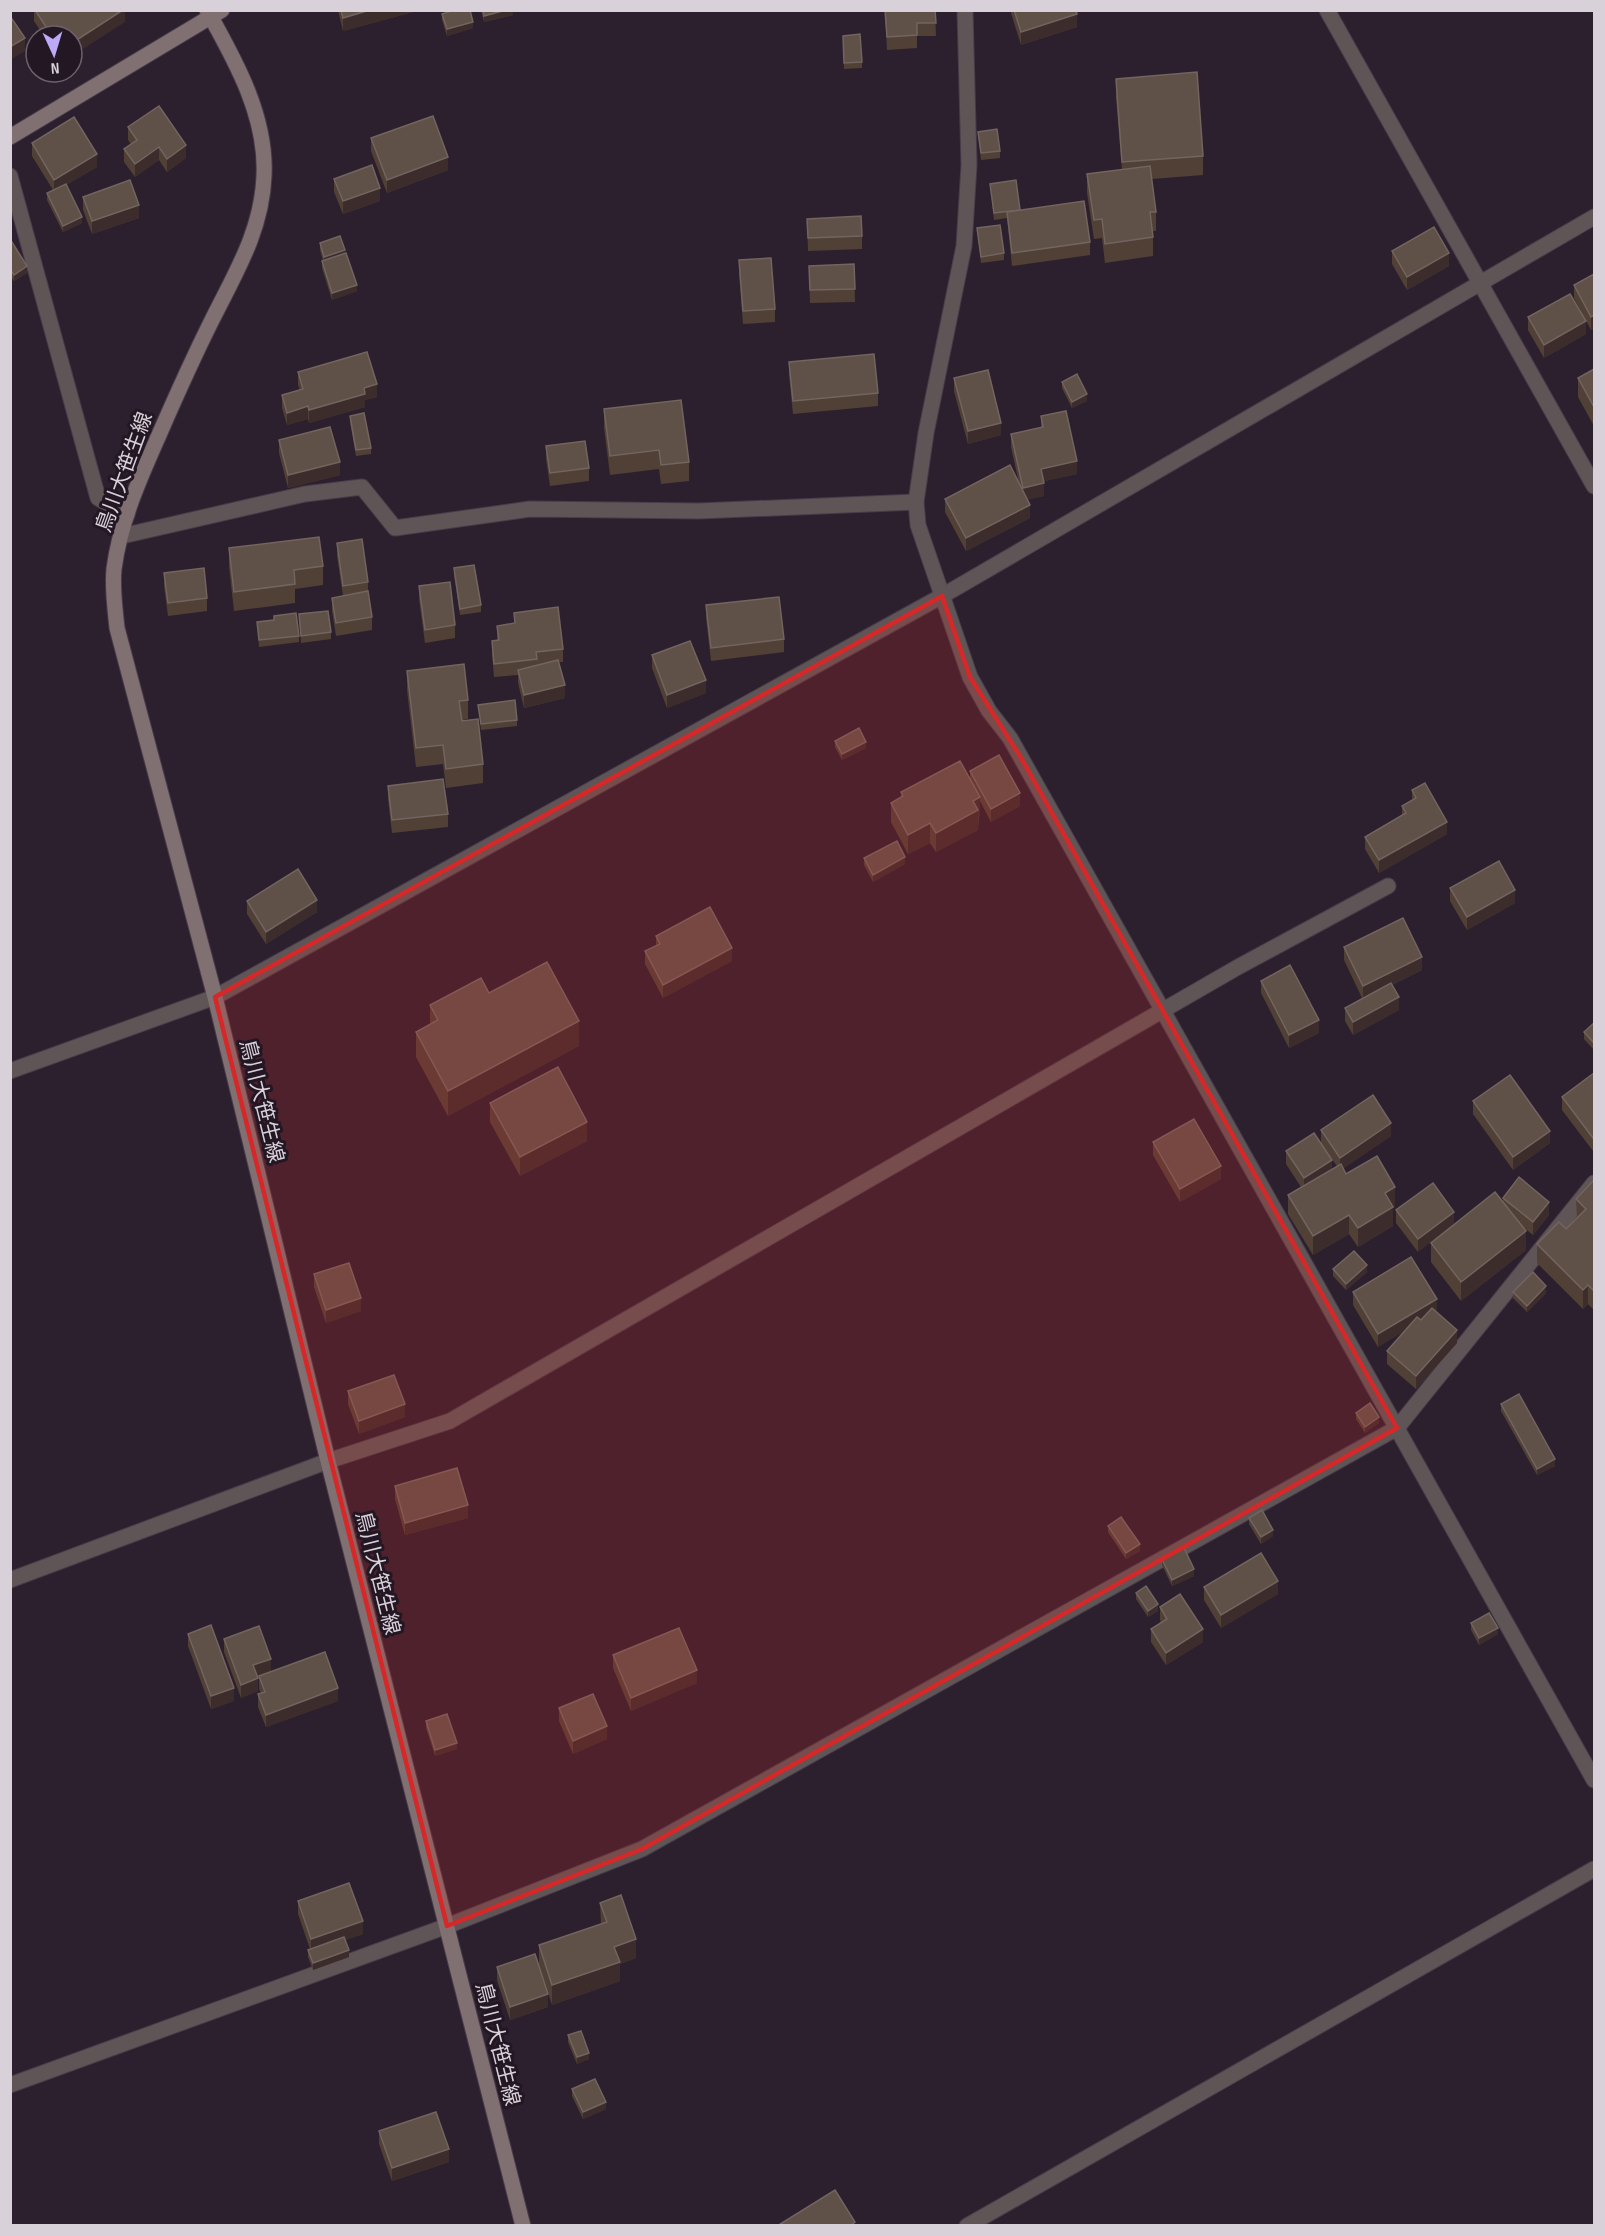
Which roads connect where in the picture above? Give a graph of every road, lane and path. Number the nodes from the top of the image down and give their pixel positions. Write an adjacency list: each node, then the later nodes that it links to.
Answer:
1 (965, 10): 9 (street)
2 (1327, 10): 7 (street)
3 (213, 13): 4 (street); 10 (street, 鳥川大笹生線)
4 (10, 137)
5 (10, 176): 10 (street)
6 (1594, 217): 7 (street)
7 (1479, 282): 8 (street); 12 (street)
8 (1594, 486)
9 (916, 502): 11 (street); 12 (street)
10 (127, 515): 11 (street, 鳥川大笹生線)
11 (122, 536): 14 (street, 鳥川大笹生線)
12 (942, 596): 14 (street); 15 (street)
13 (1388, 886): 15 (street)
14 (215, 997): 16 (street); 19 (street, 鳥川大笹生線)
15 (1162, 1011): 18 (street); 19 (street)
16 (10, 1071)
17 (1594, 1183): 18 (street)
18 (1397, 1428): 21 (street); 23 (street)
19 (328, 1461): 20 (street); 23 (street, 鳥川大笹生線)
20 (10, 1580)
21 (1594, 1780)
22 (1594, 1869): 26 (street)
23 (447, 1926): 24 (street); 25 (street, 鳥川大笹生線)
24 (10, 2085)
25 (523, 2226)
26 (967, 2226)

